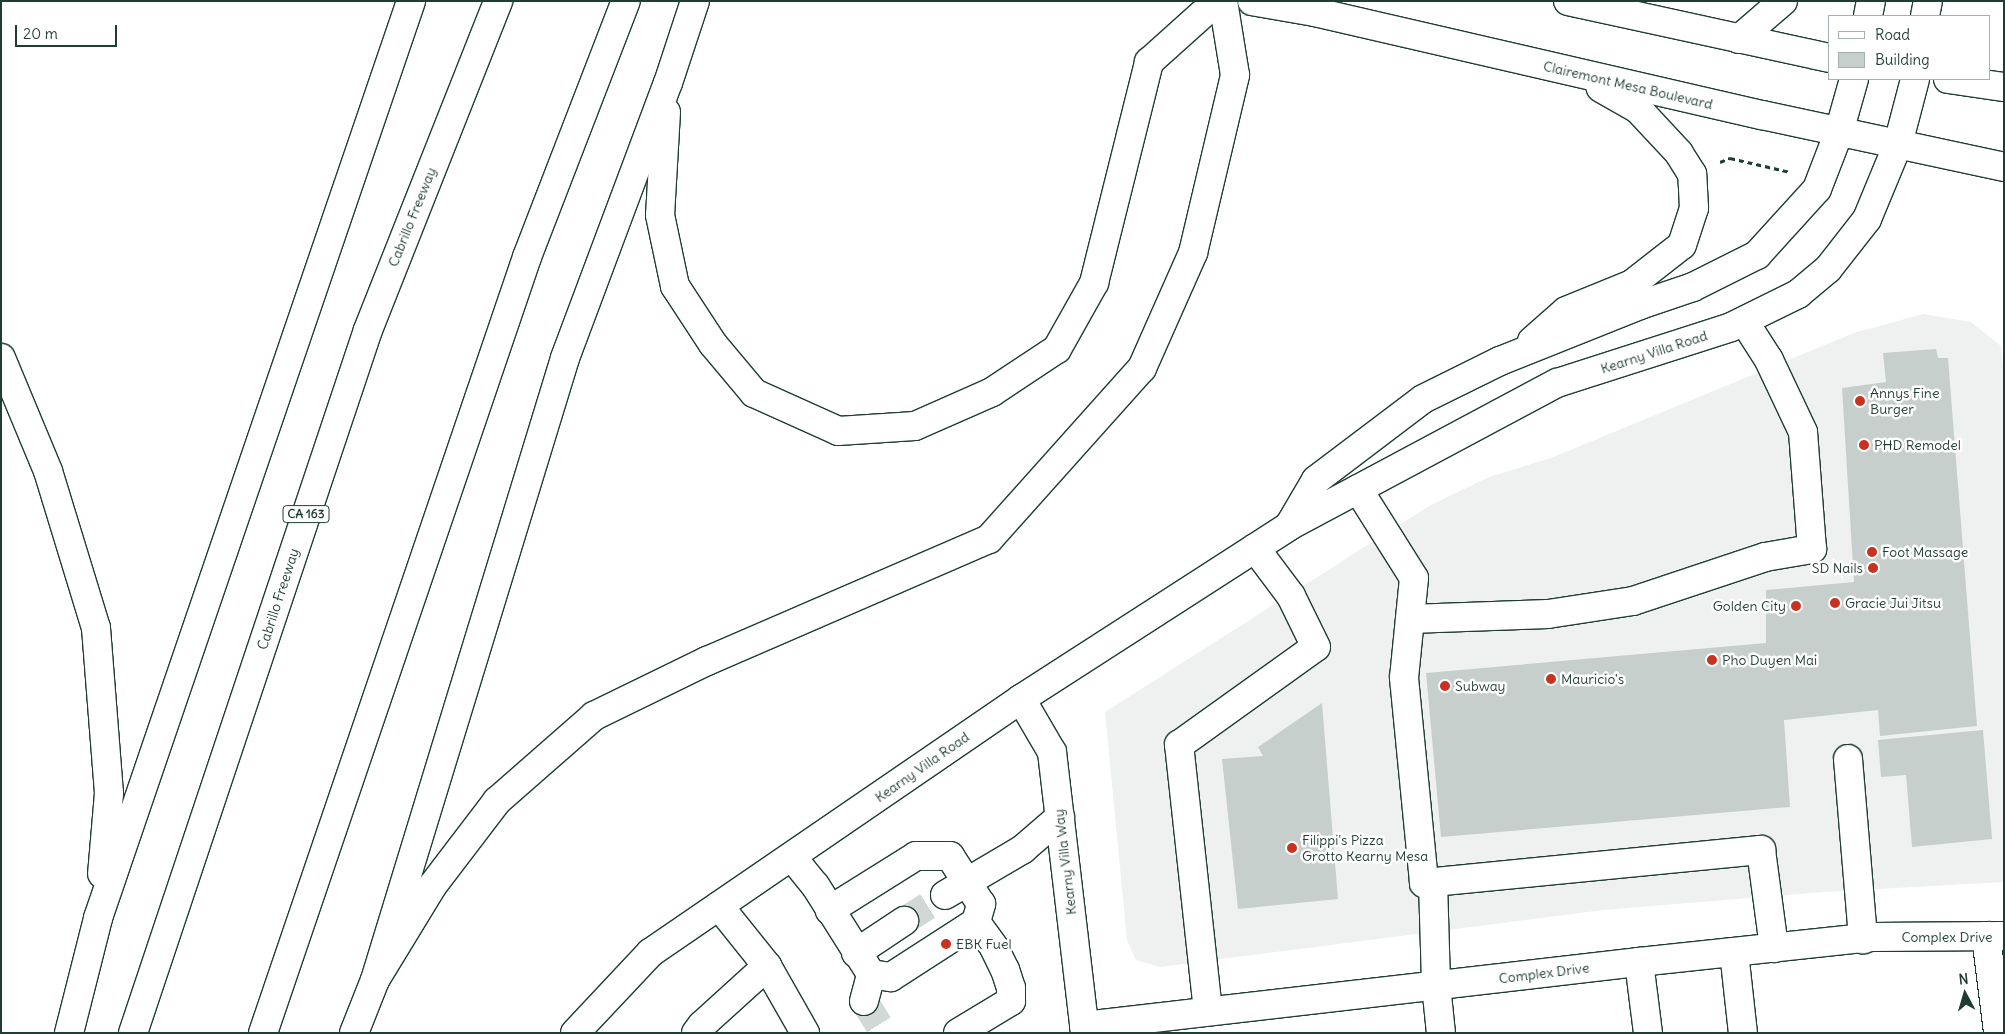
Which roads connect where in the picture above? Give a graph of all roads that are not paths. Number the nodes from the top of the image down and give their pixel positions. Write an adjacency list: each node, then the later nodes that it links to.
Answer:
1 (411, 1): 40 (main road)
2 (498, 1): 56 (main road, Cabrillo Freeway / CA 163)
3 (626, 1): 57 (main road)
4 (695, 1): 20 (main road)
5 (1216, 1): 20 (main road)
6 (1223, 1): 50 (main road)
7 (1252, 1): 16 (main road, Clairemont Mesa Boulevard)
8 (1568, 1): 14 (main road)
9 (1783, 1): 14 (main road)
10 (1871, 1): 12 (main road)
11 (1928, 1): 13 (main road)
12 (1868, 15)
13 (1925, 15)
14 (1739, 39): 15 (main road)
15 (1828, 58)
16 (1571, 72): 22 (main road, Clairemont Mesa Boulevard); 26 (main road)
17 (1854, 80): 22 (main road, Kearny Villa Road)
18 (1915, 80): 23 (main road, Kearny Villa Road)
19 (1955, 80): 21 (main road)
20 (668, 83): 50 (main road)
21 (2004, 87)
22 (1839, 132): 23 (main road, Clairemont Mesa Boulevard); 26 (main road, Kearny Villa Road)
23 (1898, 144): 24 (main road, Clairemont Mesa Boulevard); 25 (main road, Kearny Villa Road)
24 (2004, 167)
25 (1744, 321): 28 (main road, Kearny Villa Road); 31 (main road)
26 (1515, 355): 29 (main road, Kearny Villa Road)
27 (1, 358): 40 (main road)
28 (1358, 489): 29 (main road, Kearny Villa Road); 31 (main road)
29 (1289, 526): 30 (main road, Kearny Villa Road)
30 (1255, 548): 32 (main road, Kearny Villa Road); 53 (main road)
31 (1410, 619): 36 (main road)
32 (1021, 699): 34 (main road, Kearny Villa Way); 35 (main road, Kearny Villa Road)
33 (1848, 759): 44 (main road)
34 (1060, 817): 37 (main road); 54 (main road, Kearny Villa Way)
35 (792, 856): 38 (main road, Kearny Villa Road); 39 (main road)
36 (1433, 882): 45 (main road); 51 (main road)
37 (956, 889): 39 (main road); 42 (main road)
38 (719, 906): 49 (main road); 59 (main road, Kearny Villa Road)
39 (830, 910): 48 (main road)
40 (98, 918): 55 (main road)
41 (904, 921): 48 (main road)
42 (976, 922): 48 (main road); 62 (main road)
43 (1995, 936): 44 (main road, Complex Drive); 66 (main road)
44 (1864, 939): 45 (main road, Complex Drive)
45 (1774, 948): 46 (main road, Complex Drive)
46 (1734, 952): 47 (main road, Complex Drive); 65 (main road)
47 (1639, 962): 51 (main road, Complex Drive); 64 (main road)
48 (864, 964): 52 (main road)
49 (767, 966): 60 (main road); 61 (main road)
50 (375, 980): 58 (main road)
51 (1436, 985): 53 (main road, Complex Drive); 63 (main road)
52 (864, 1002)
53 (1208, 1011): 54 (main road, Complex Drive)
54 (1085, 1030)
55 (69, 1033)
56 (133, 1033)
57 (263, 1033)
58 (354, 1033)
59 (575, 1033)
60 (696, 1033)
61 (806, 1033)
62 (958, 1033)
63 (1441, 1033)
64 (1648, 1033)
65 (1743, 1033)
66 (1998, 1033)

